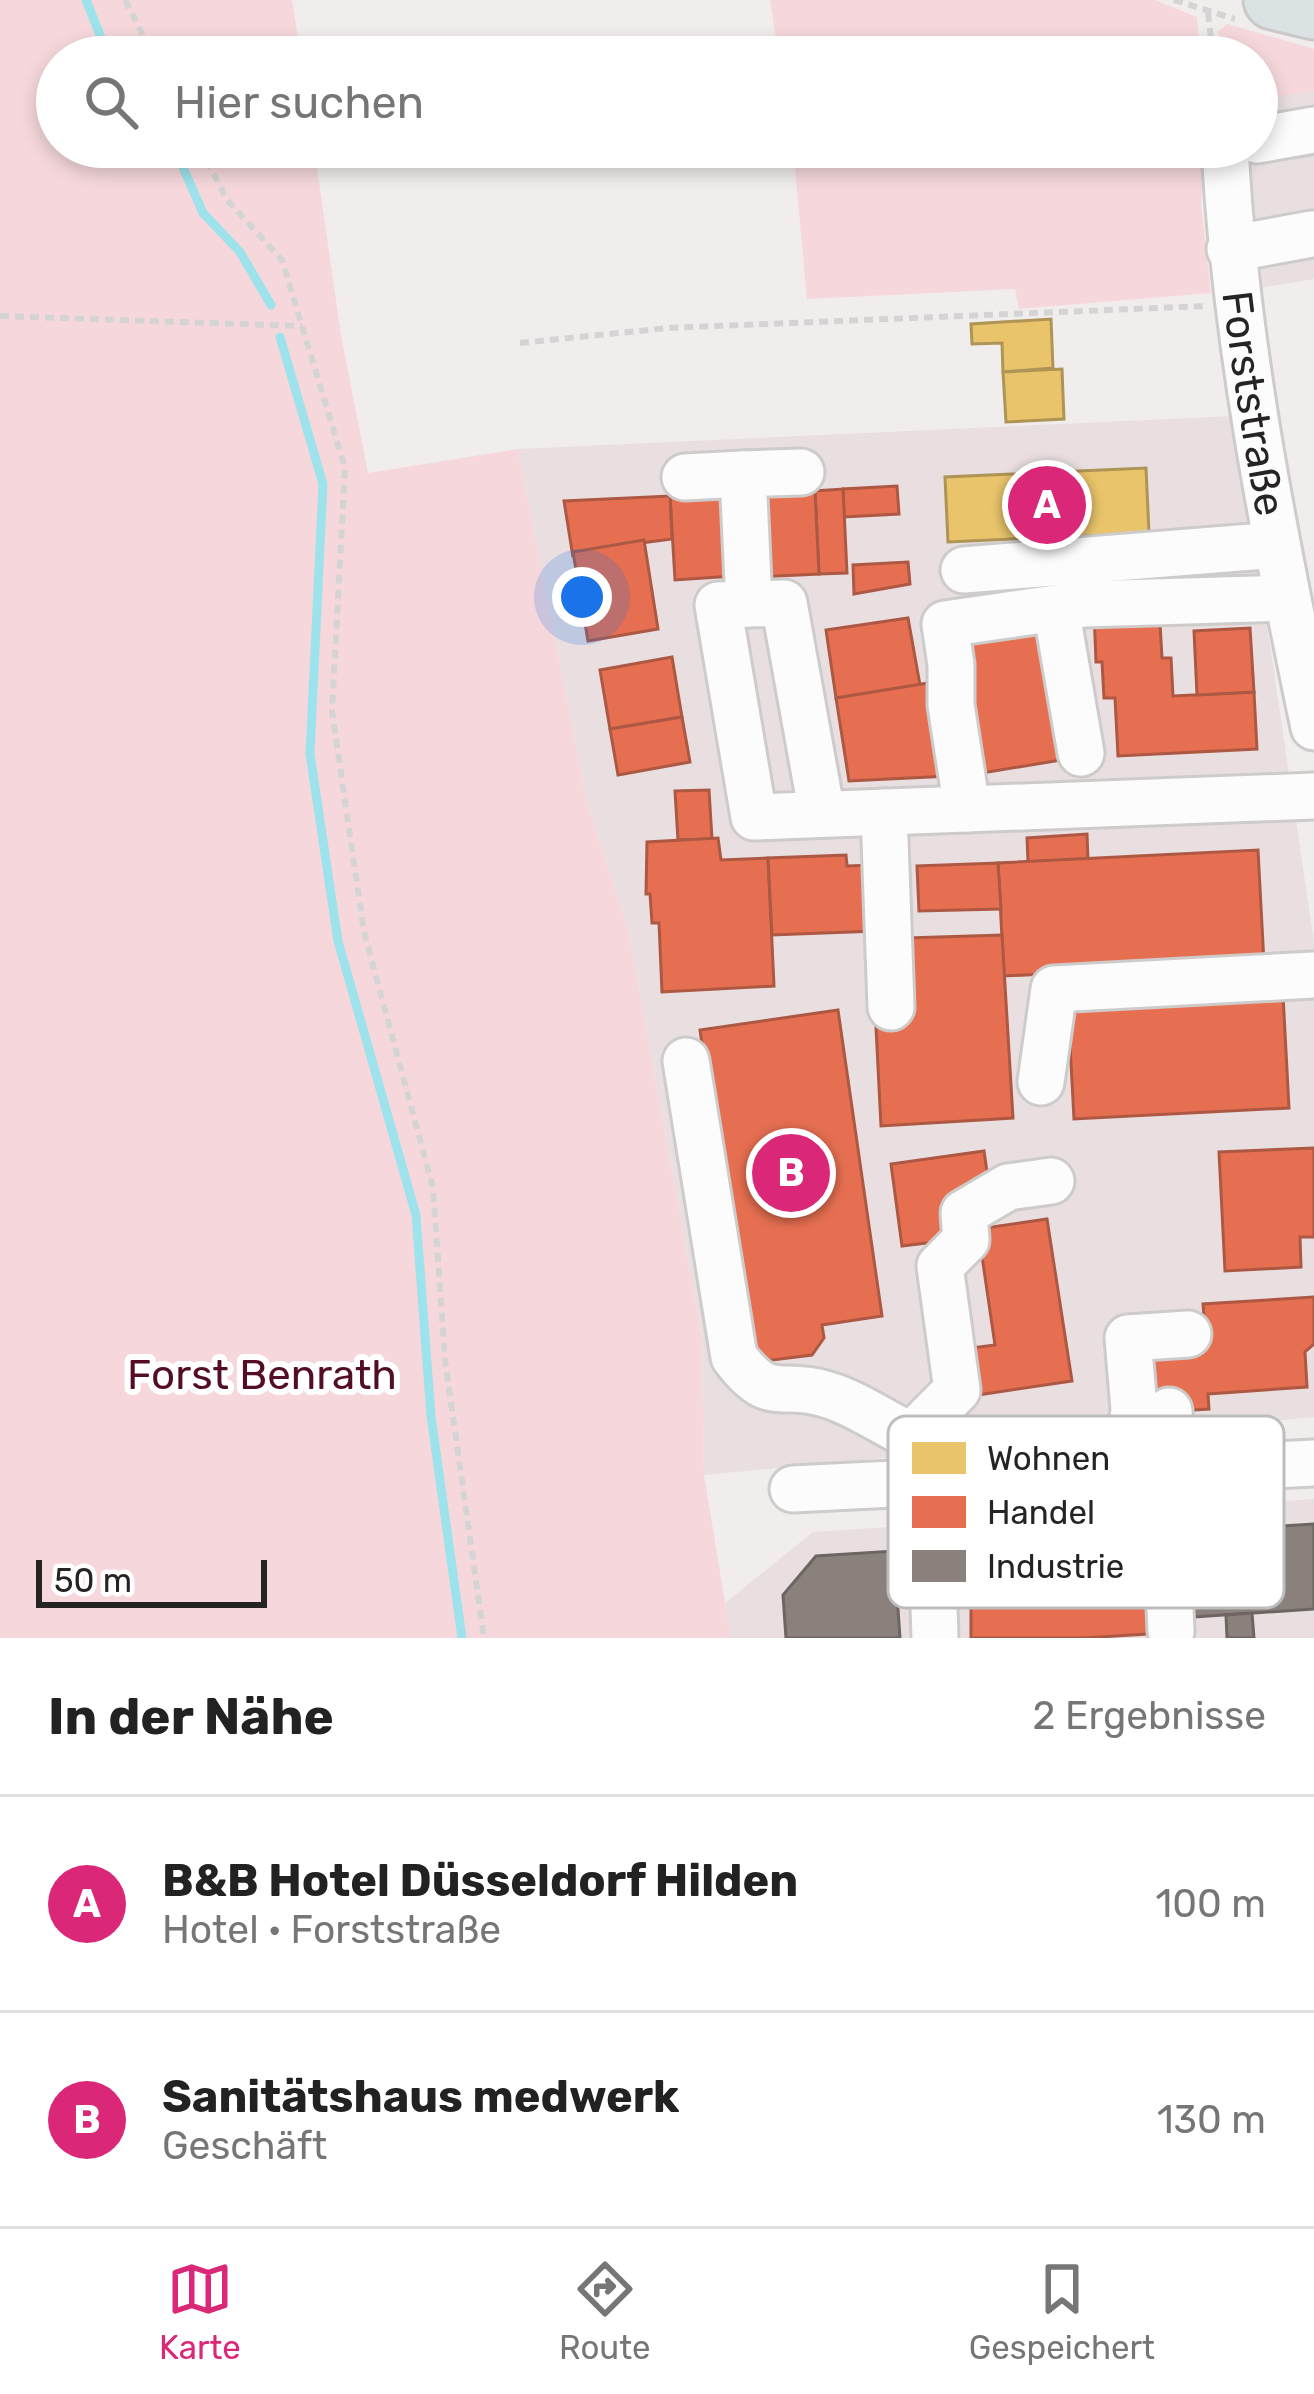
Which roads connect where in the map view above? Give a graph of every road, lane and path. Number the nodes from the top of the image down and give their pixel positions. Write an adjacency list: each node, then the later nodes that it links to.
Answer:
1 (124, 0): 6 (path)
2 (1174, 0): 5 (path)
3 (1250, 9): 4 (main road); 5 (path)
4 (1314, 10)
5 (1208, 12): 7 (path)
6 (143, 36)
7 (1211, 36)
8 (1314, 130): 9 (street)
9 (1278, 136)
10 (211, 168): 16 (path)
11 (1226, 168): 13 (street, Forststraße)
12 (1312, 233): 13 (street)
13 (1230, 249): 14 (street, Forststraße)
14 (1239, 304): 17 (path); 21 (street, Forststraße)
15 (0, 316): 16 (path)
16 (302, 326): 50 (path)
17 (520, 343)
18 (801, 472): 19 (street)
19 (743, 474): 20 (street); 24 (street)
20 (685, 477)
21 (1277, 545): 22 (street); 23 (street, Forststraße)
22 (964, 569)
23 (1287, 598): 25 (street); 26 (street, Forststraße)
24 (748, 604): 31 (street); 31 (street)
25 (1056, 608): 27 (street); 29 (street)
26 (1314, 727)
27 (1081, 753)
28 (1314, 796): 29 (street)
29 (967, 809): 30 (street)
30 (884, 812): 31 (street); 33 (street)
31 (822, 814)
32 (1314, 975): 35 (street)
33 (891, 1007)
34 (686, 1061): 42 (street)
35 (1041, 1082)
36 (1052, 1181): 39 (street)
37 (1189, 1334): 40 (street)
38 (1169, 1411): 41 (street)
39 (931, 1416)
40 (1136, 1416)
41 (1168, 1416)
42 (888, 1425)
43 (1314, 1463): 44 (street)
44 (1284, 1465)
45 (888, 1484): 46 (street)
46 (793, 1489)
47 (932, 1608): 51 (street)
48 (1169, 1608): 49 (street)
49 (1171, 1631)
50 (484, 1638)
51 (935, 1638)

